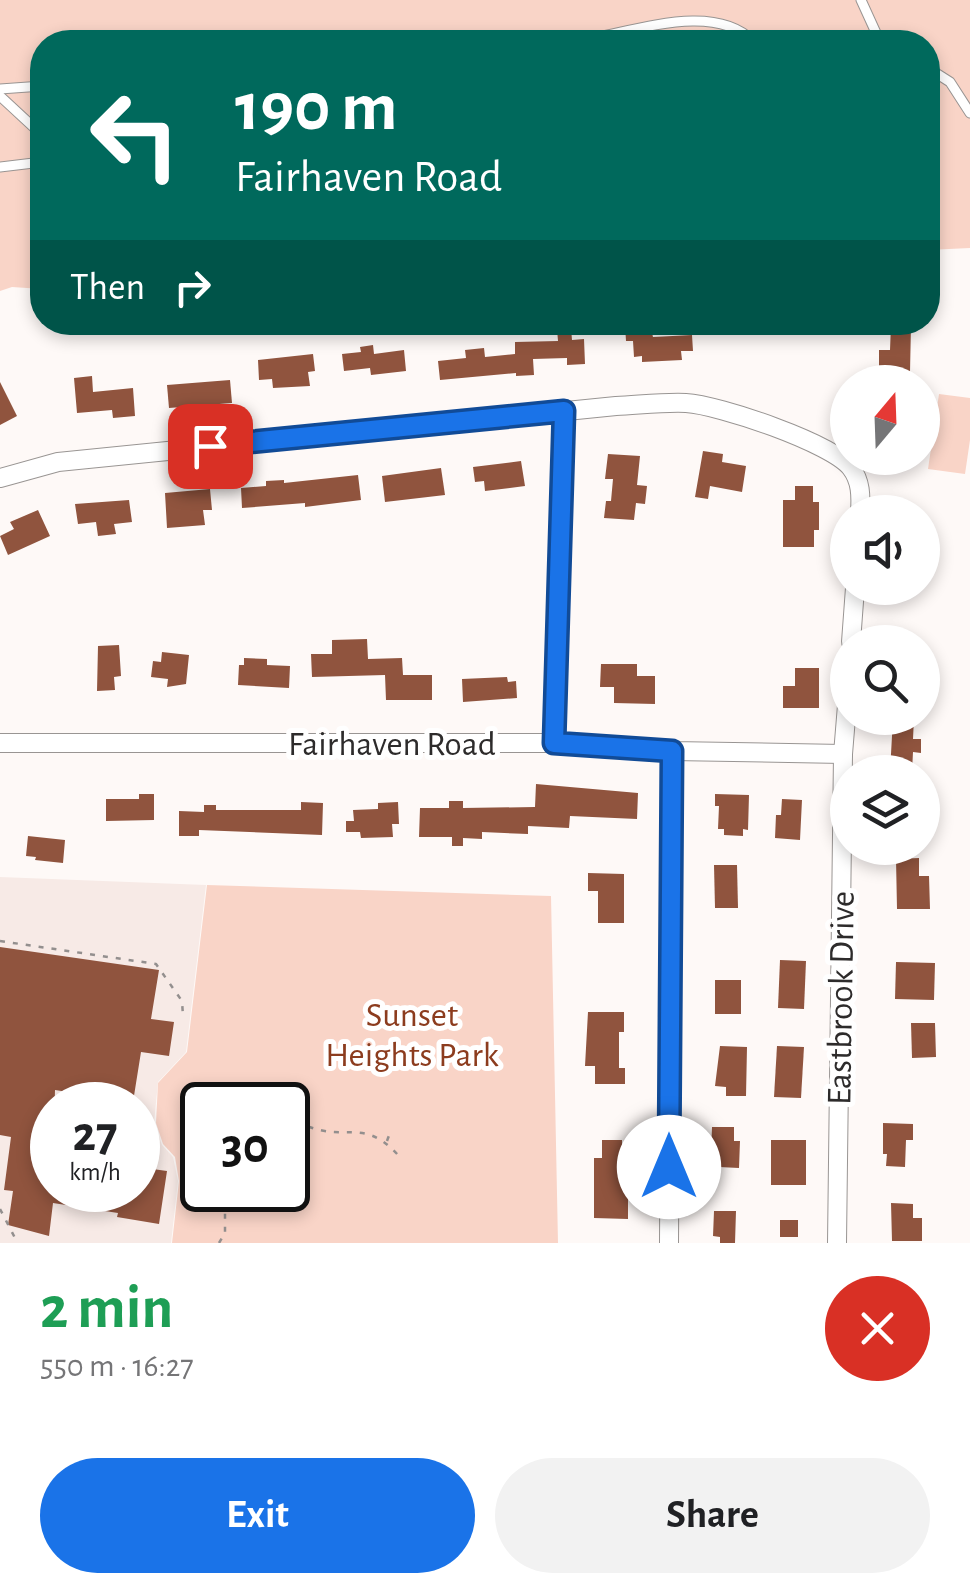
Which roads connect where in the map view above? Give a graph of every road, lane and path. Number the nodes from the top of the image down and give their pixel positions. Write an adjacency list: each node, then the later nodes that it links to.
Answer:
1 (861, 0): 4 (lane)
2 (624, 30): 3 (lane)
3 (742, 30)
4 (875, 30)
5 (940, 76): 9 (lane)
6 (30, 87): 7 (lane)
7 (0, 88)
8 (0, 96): 10 (lane)
9 (970, 114)
10 (30, 125)
11 (30, 163): 12 (lane)
12 (0, 167)
13 (564, 411): 14 (street); 15 (street); 18 (street)
14 (0, 478)
15 (858, 495)
16 (845, 735): 20 (street, Eastbrook Drive)
17 (0, 743): 18 (street, Fairhaven Road)
18 (554, 743): 19 (street, Fairhaven Road)
19 (672, 751): 20 (street, Fairhaven Road); 31 (street)
20 (843, 754): 32 (street, Eastbrook Drive)
21 (0, 941): 22 (path)
22 (183, 1016)
23 (310, 1126): 25 (path)
24 (391, 1130): 25 (path)
25 (387, 1142): 26 (path)
26 (398, 1155)
27 (0, 1209): 29 (path)
28 (225, 1212): 30 (path)
29 (14, 1238)
30 (219, 1243)
31 (668, 1243)
32 (837, 1243)

